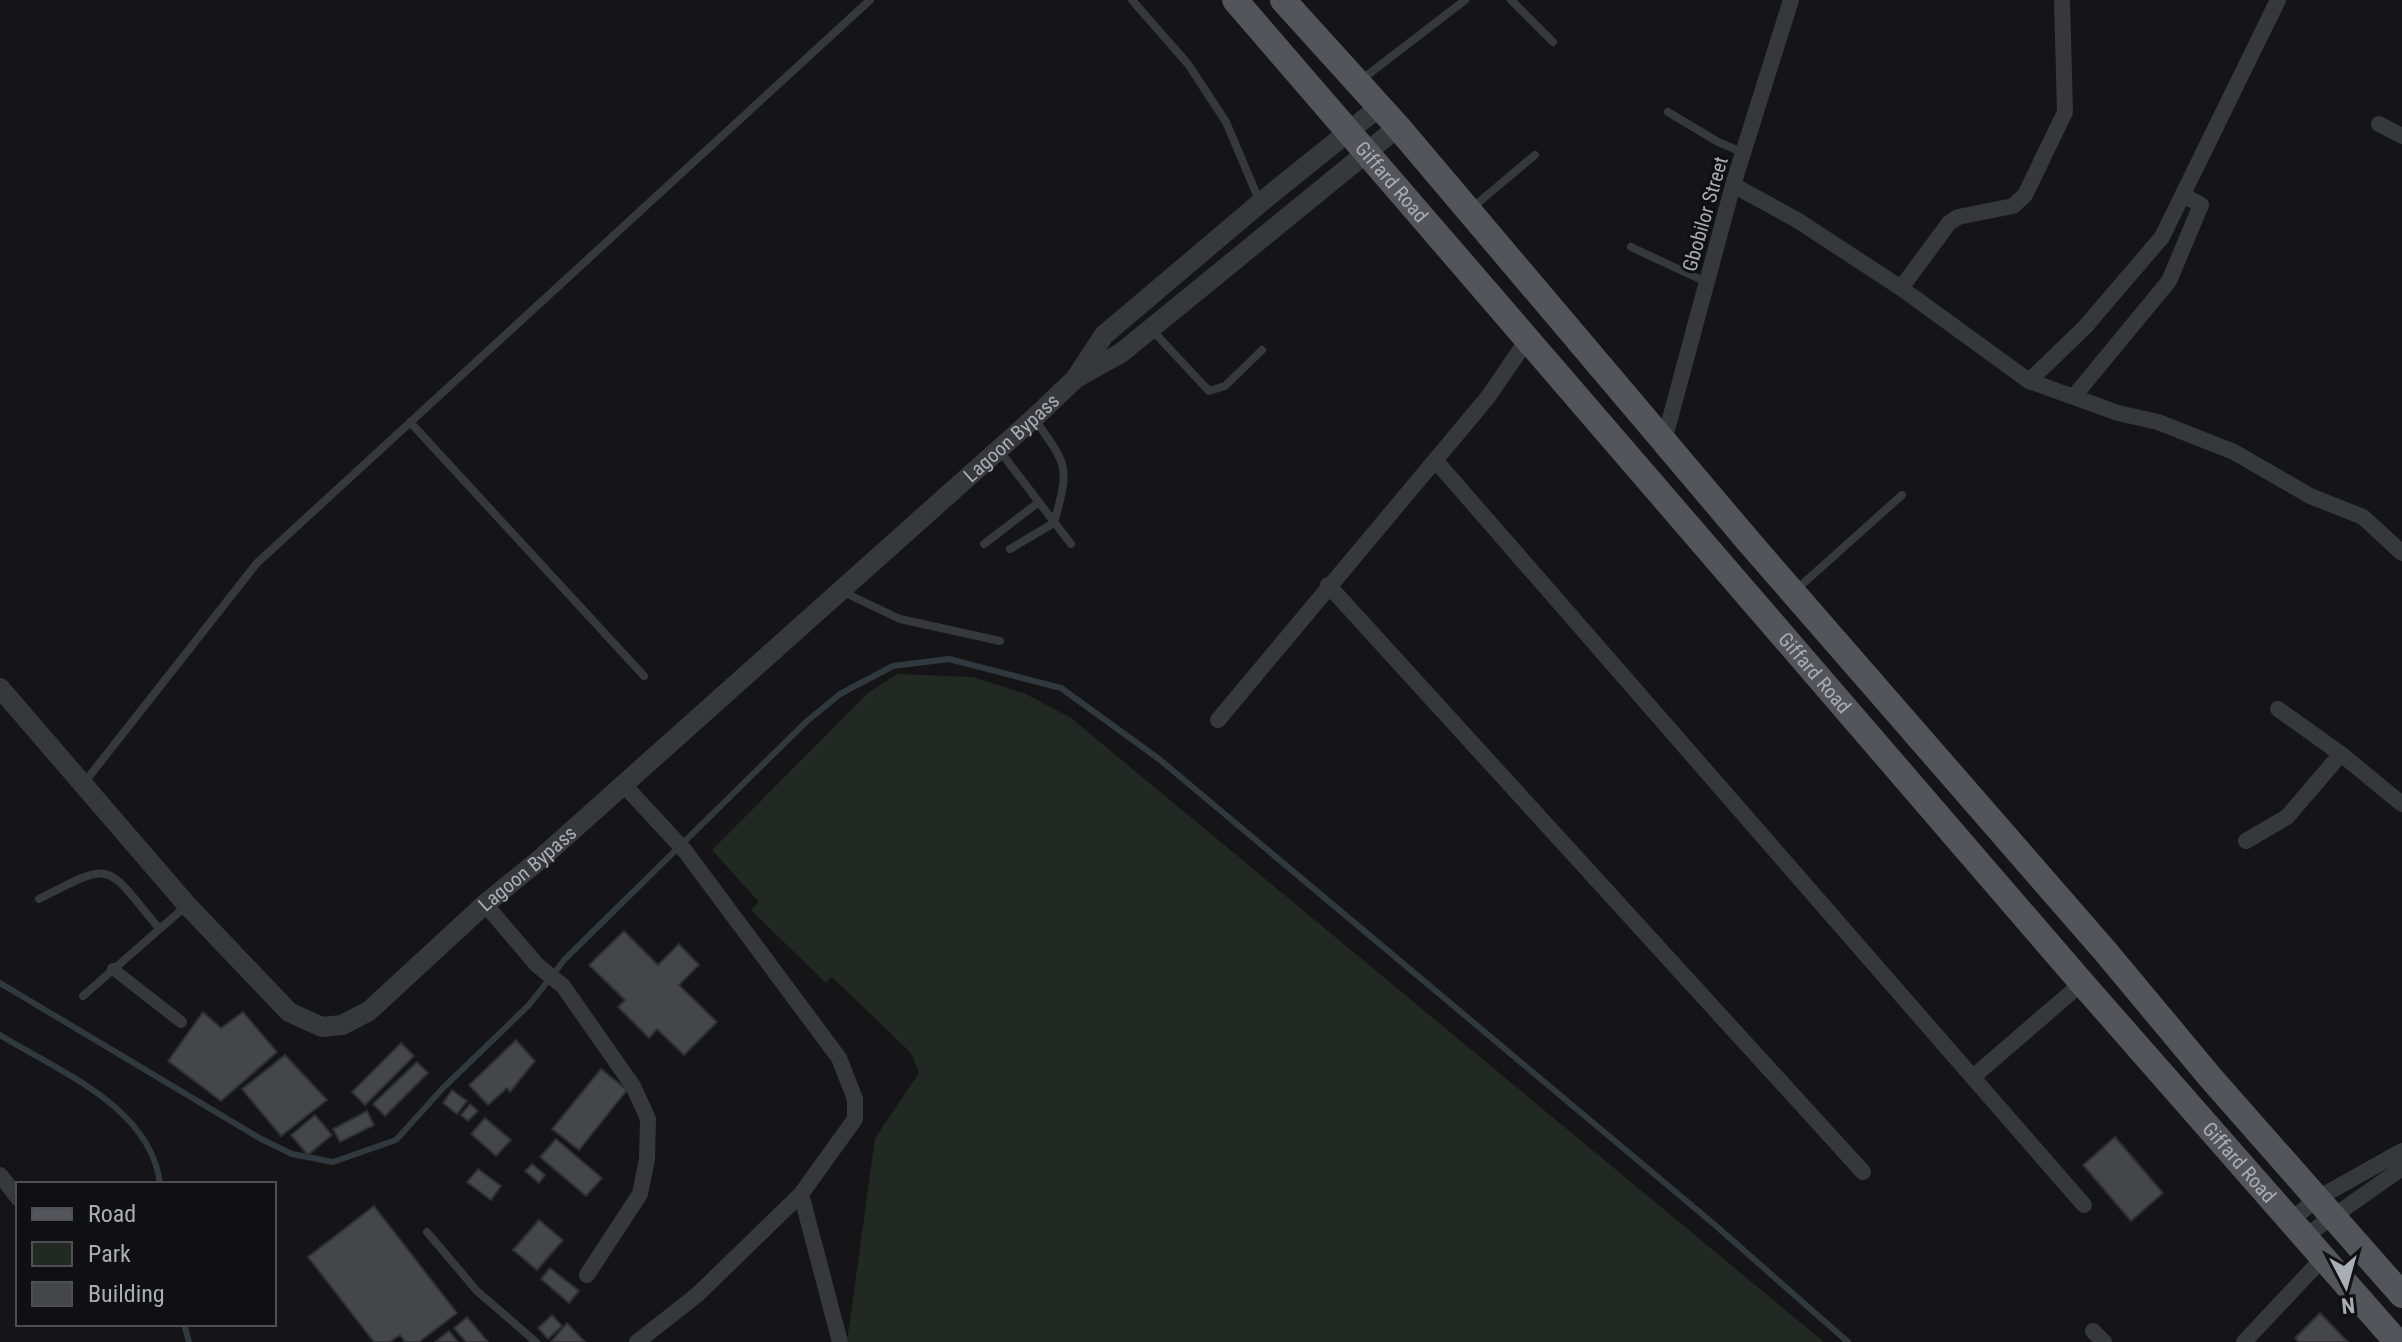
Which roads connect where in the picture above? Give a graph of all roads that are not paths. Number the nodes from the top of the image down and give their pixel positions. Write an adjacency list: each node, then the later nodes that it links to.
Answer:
1 (870, 0): 35 (lane)
2 (1132, 0): 23 (lane)
3 (1235, 0): 16 (main road, Giffard Road)
4 (1283, 0): 11 (main road, Giffard Road)
5 (1465, 0): 11 (lane)
6 (1511, 0): 10 (lane)
7 (1791, 0): 19 (street, Gbobilor Street)
8 (2062, 0): 27 (street)
9 (2278, 0): 22 (street)
10 (1553, 42)
11 (1357, 84): 12 (main road, Giffard Road)
12 (1378, 108): 15 (main road, Giffard Road); 16 (street, Lagoon Bypass)
13 (1668, 112): 19 (lane)
14 (2379, 124): 17 (street)
15 (1398, 127): 18 (street, Lagoon Bypass); 24 (main road, Giffard Road)
16 (1348, 130): 18 (main road, Giffard Road); 23 (street, Lagoon Bypass)
17 (2402, 136)
18 (1367, 150): 28 (street, Lagoon Bypass); 29 (main road, Giffard Road)
19 (1743, 153): 21 (street, Gbobilor Street)
20 (1535, 155): 24 (lane)
21 (1733, 185): 26 (street, Gbobilor Street); 27 (street)
22 (2183, 195): 32 (street); 33 (street)
23 (1260, 203): 31 (street, Lagoon Bypass)
24 (1469, 211): 36 (main road, Giffard Road)
25 (1631, 247): 26 (lane)
26 (1707, 282): 36 (street, Gbobilor Street)
27 (1901, 288): 32 (street)
28 (1151, 329): 30 (lane); 31 (street, Lagoon Bypass)
29 (1527, 340): 38 (street); 64 (main road, Giffard Road)
30 (1262, 350)
31 (1075, 379): 34 (street, Lagoon Bypass)
32 (2029, 381): 33 (street)
33 (2075, 395): 45 (street)
34 (1034, 418): 37 (street, Lagoon Bypass); 41 (lane)
35 (410, 422): 50 (lane); 55 (lane)
36 (1664, 441): 48 (main road, Giffard Road)
37 (998, 450): 40 (lane); 47 (street, Lagoon Bypass)
38 (1435, 460): 46 (street); 67 (street)
39 (1902, 495): 48 (lane)
40 (1039, 502): 41 (lane); 42 (lane)
41 (1054, 523): 43 (lane); 44 (lane)
42 (984, 544)
43 (1071, 544)
44 (1010, 549)
45 (2402, 553)
46 (1328, 585): 53 (street); 70 (street)
47 (840, 591): 49 (lane); 56 (street, Lagoon Bypass)
48 (1794, 592): 75 (main road, Giffard Road)
49 (1000, 641)
50 (644, 676)
51 (4, 699): 55 (street, Lagoon Bypass)
52 (2278, 709): 54 (street)
53 (1218, 720)
54 (2341, 754): 57 (street); 58 (street)
55 (84, 783): 61 (street, Lagoon Bypass)
56 (624, 785): 60 (street, Lagoon Bypass); 72 (street)
57 (2402, 804)
58 (2246, 841)
59 (39, 899): 62 (lane)
60 (485, 904): 61 (street, Lagoon Bypass); 79 (street)
61 (187, 905): 62 (lane)
62 (158, 927): 63 (lane)
63 (113, 969): 65 (lane); 66 (street)
64 (2082, 983): 67 (street); 76 (main road, Giffard Road)
65 (83, 996)
66 (181, 1022)
67 (1974, 1076): 74 (street)
68 (2402, 1151): 75 (street)
69 (2402, 1168): 75 (street)
70 (1863, 1172)
71 (0, 1175): 73 (street)
72 (801, 1194): 82 (street); 83 (street)
73 (16, 1195)
74 (2084, 1205)
75 (2326, 1207): 76 (street); 80 (main road, Giffard Road)
76 (2298, 1228): 78 (main road, Giffard Road)
77 (427, 1232): 81 (lane)
78 (2322, 1259): 84 (street); 85 (main road, Giffard Road)
79 (587, 1275)
80 (2402, 1295)
81 (536, 1342)
82 (637, 1342)
83 (840, 1342)
84 (2244, 1342)
85 (2397, 1342)

